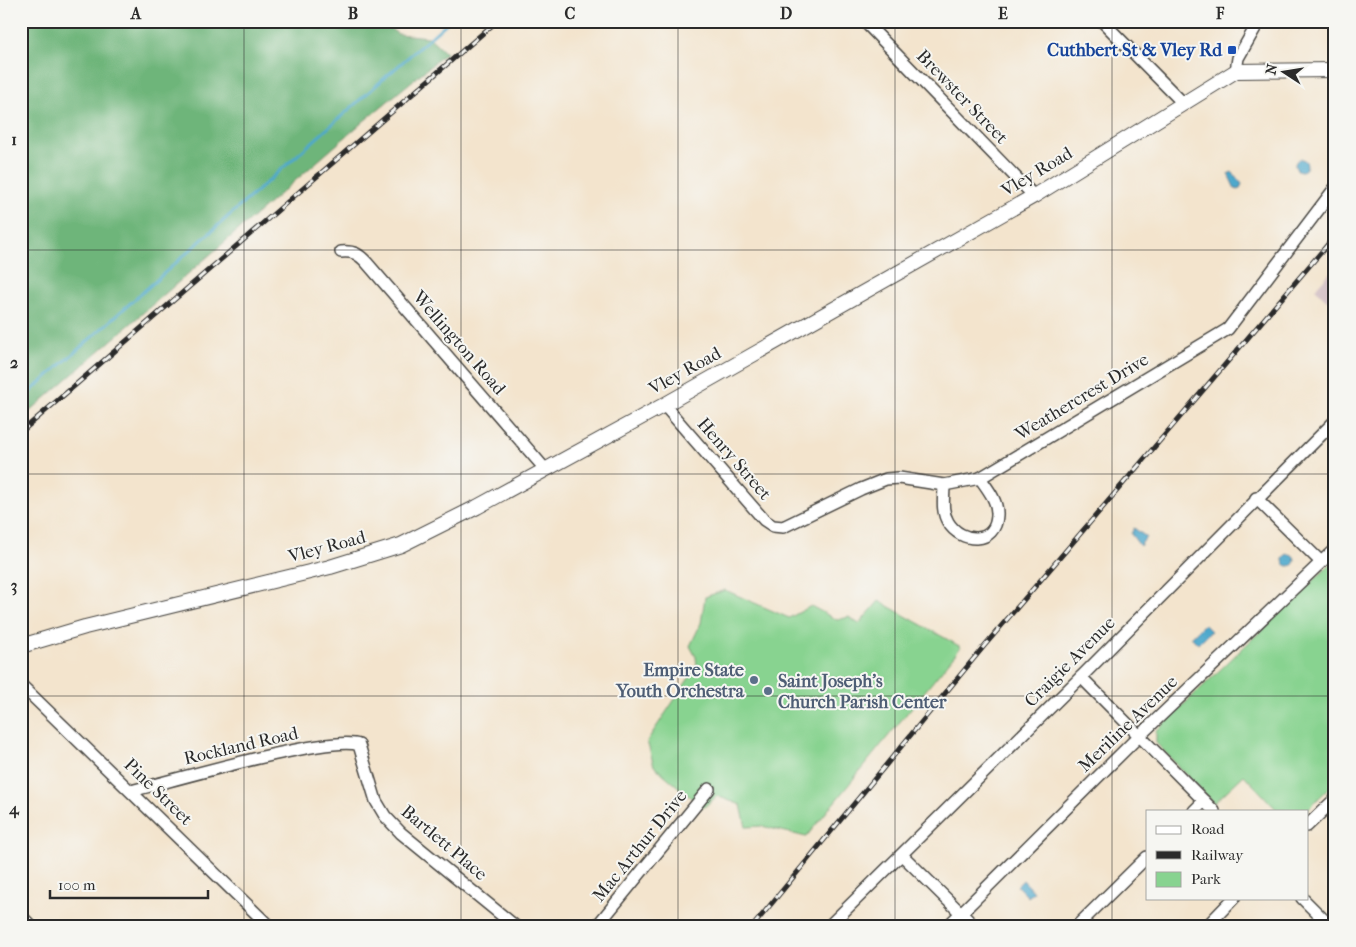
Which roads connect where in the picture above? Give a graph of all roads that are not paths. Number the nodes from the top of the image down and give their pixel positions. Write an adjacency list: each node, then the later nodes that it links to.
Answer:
1 (864, 21): 8 (street, Brewster Street)
2 (1102, 21): 6 (street)
3 (1258, 21): 5 (street)
4 (1335, 70): 5 (street, Vley Road)
5 (1236, 71): 6 (street, Vley Road)
6 (1182, 102): 8 (street, Vley Road)
7 (1335, 188): 13 (street, Weathercrest Drive)
8 (1034, 196): 10 (street, Vley Road)
9 (341, 252): 12 (street, Wellington Road)
10 (664, 405): 12 (street, Vley Road); 16 (street, Henry Street)
11 (1335, 421): 15 (street, Craigie Avenue)
12 (545, 469): 19 (street, Vley Road)
13 (980, 478): 14 (street, Weathercrest Drive); 14 (street)
14 (944, 484): 16 (street, Weathercrest Drive)
15 (1256, 498): 18 (street); 20 (street, Craigie Avenue)
16 (783, 527)
17 (1335, 549): 18 (street, Meriline Avenue)
18 (1321, 562): 22 (street, Meriline Avenue)
19 (21, 646)
20 (1081, 677): 22 (street); 31 (street, Craigie Avenue)
21 (21, 685): 25 (street, Pine Street)
22 (1140, 735): 27 (street); 35 (street, Meriline Avenue)
23 (359, 745): 25 (street, Rockland Road); 39 (street, Bartlett Place)
24 (709, 790): 40 (street, Mac Arthur Drive)
25 (131, 791): 38 (street, Pine Street)
26 (1335, 799): 30 (street)
27 (1204, 800): 28 (street); 29 (street)
28 (1195, 810)
29 (1213, 810)
30 (1308, 825)
31 (902, 855): 35 (street); 41 (street, Craigie Avenue)
32 (1146, 858): 44 (street)
33 (1232, 900): 45 (street)
34 (1304, 900): 46 (street)
35 (961, 912): 42 (street, Meriline Avenue); 43 (street)
36 (21, 916): 37 (street)
37 (31, 926)
38 (269, 926)
39 (515, 926)
40 (597, 926)
41 (829, 926)
42 (948, 926)
43 (974, 926)
44 (1077, 926)
45 (1206, 926)
46 (1330, 926)

